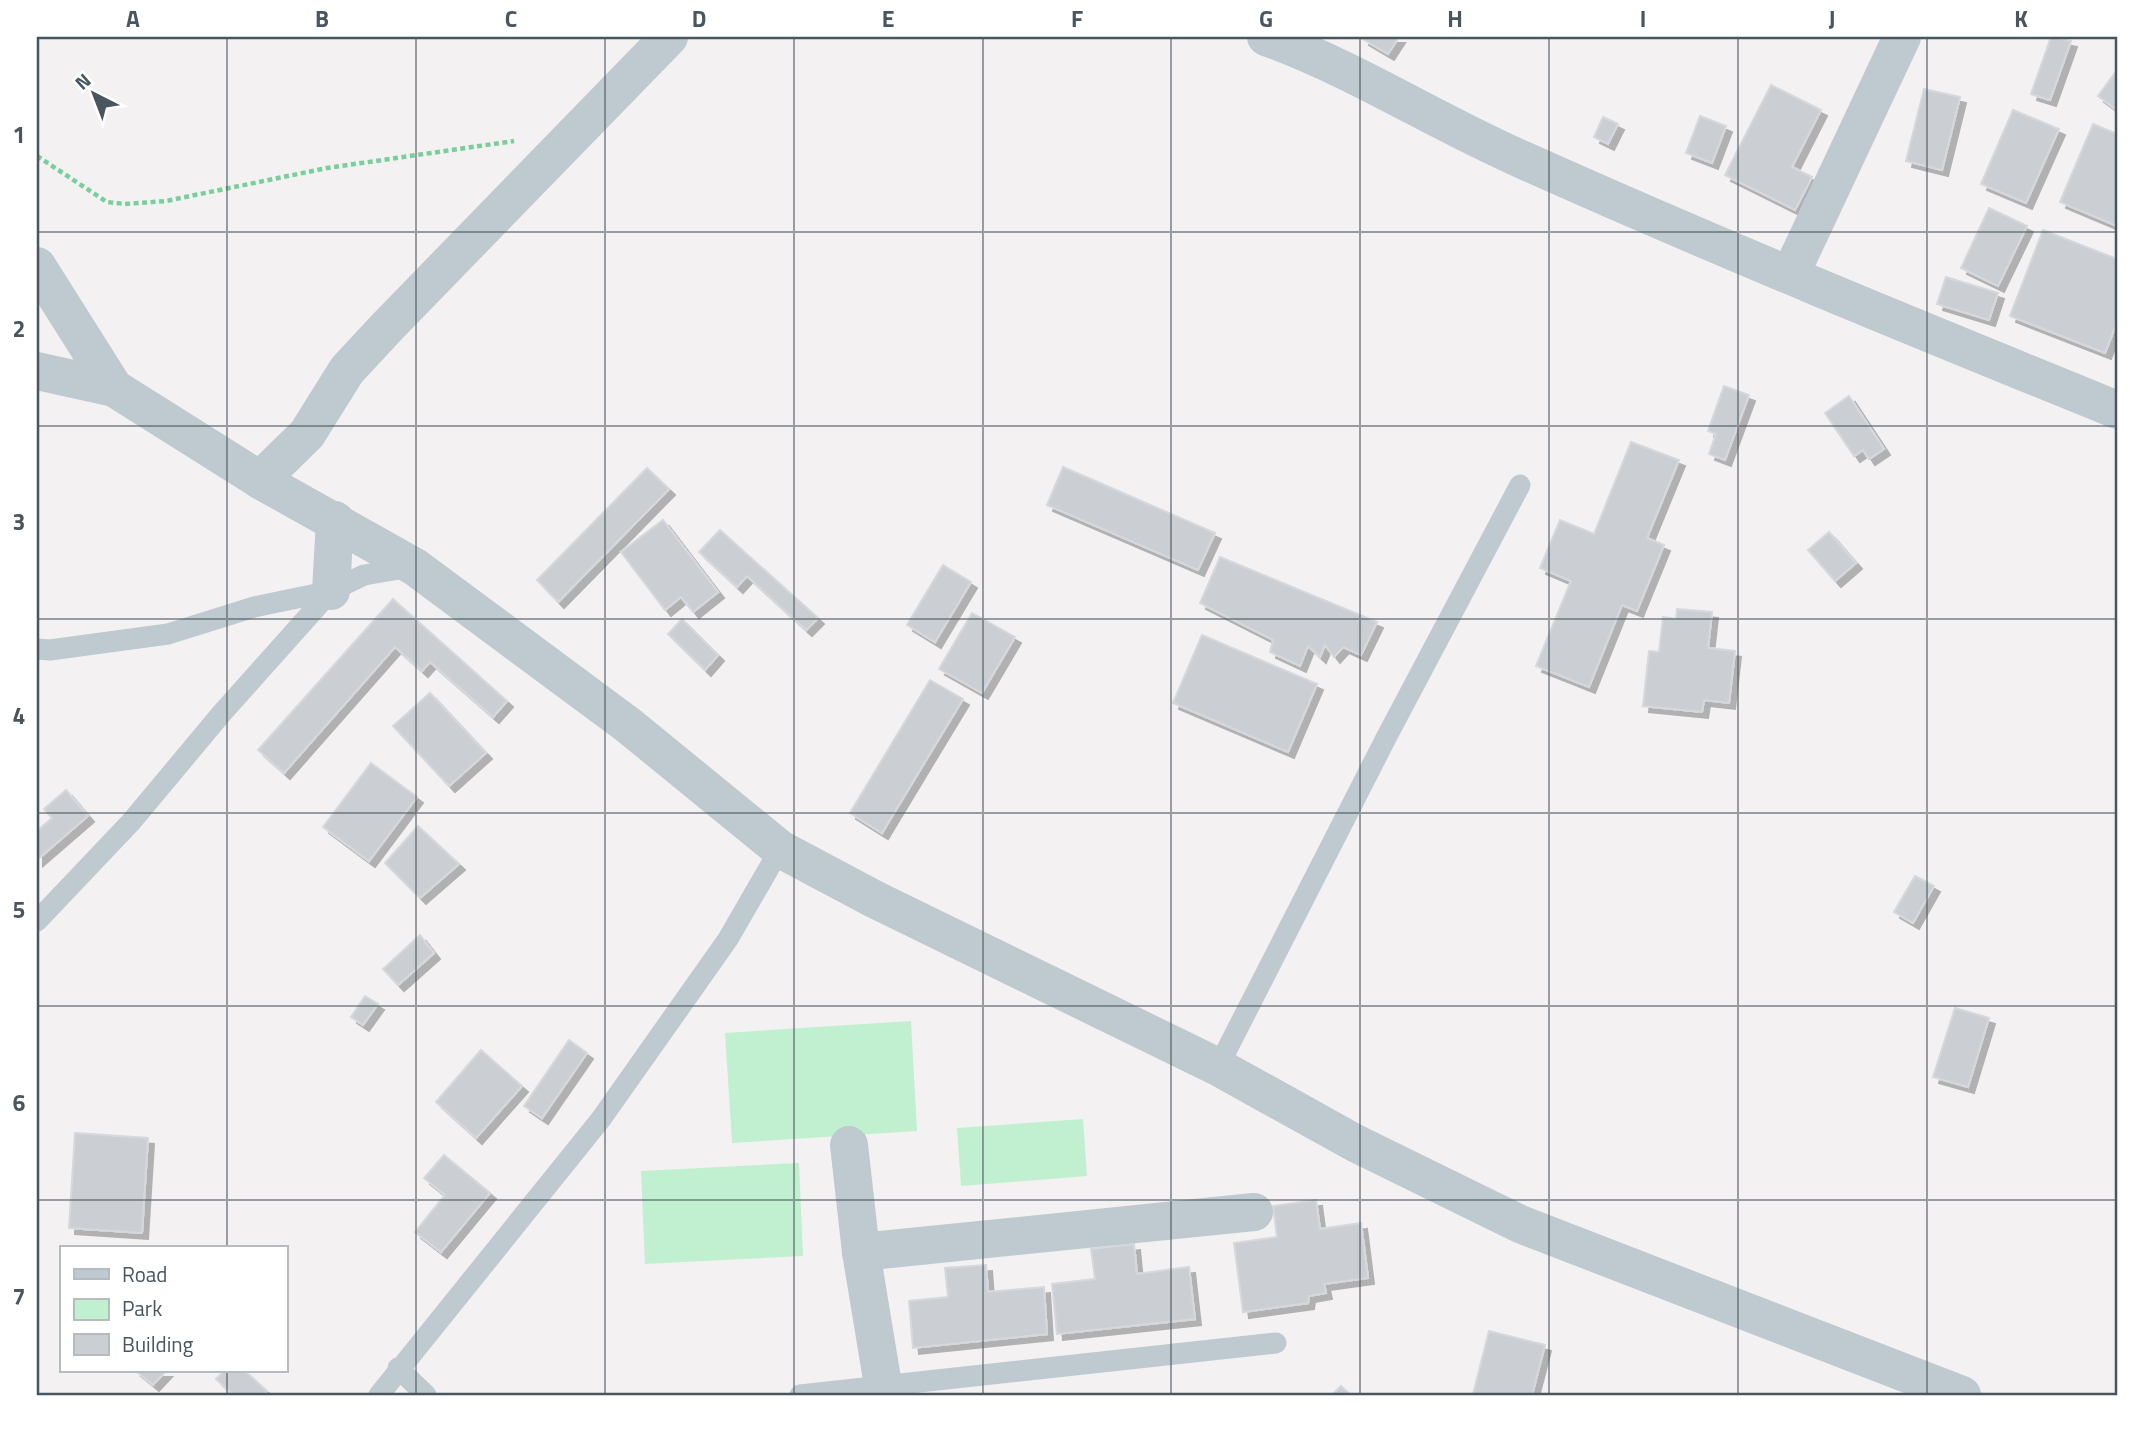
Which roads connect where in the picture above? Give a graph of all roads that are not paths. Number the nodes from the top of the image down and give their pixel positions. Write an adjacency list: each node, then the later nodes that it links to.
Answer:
1 (669, 37): 9 (street)
2 (1266, 37): 5 (street)
3 (1902, 37): 5 (street)
4 (37, 266): 7 (street)
5 (1791, 273): 8 (street)
6 (37, 371): 7 (street)
7 (114, 388): 9 (street)
8 (2117, 410)
9 (260, 480): 11 (street)
10 (1520, 485): 17 (lane)
11 (335, 520): 12 (street); 13 (street)
12 (415, 567): 13 (lane); 15 (street)
13 (331, 591): 14 (lane); 16 (lane)
14 (37, 649)
15 (780, 849): 17 (street); 22 (lane)
16 (37, 921)
17 (1218, 1067): 28 (street)
18 (849, 1144): 20 (street)
19 (1254, 1212): 20 (street)
20 (861, 1252): 23 (street)
21 (1276, 1343): 23 (lane)
22 (398, 1368): 25 (lane); 26 (lane)
23 (883, 1385): 24 (lane)
24 (843, 1392): 27 (lane)
25 (379, 1395)
26 (426, 1395)
27 (800, 1395)
28 (1962, 1395)

